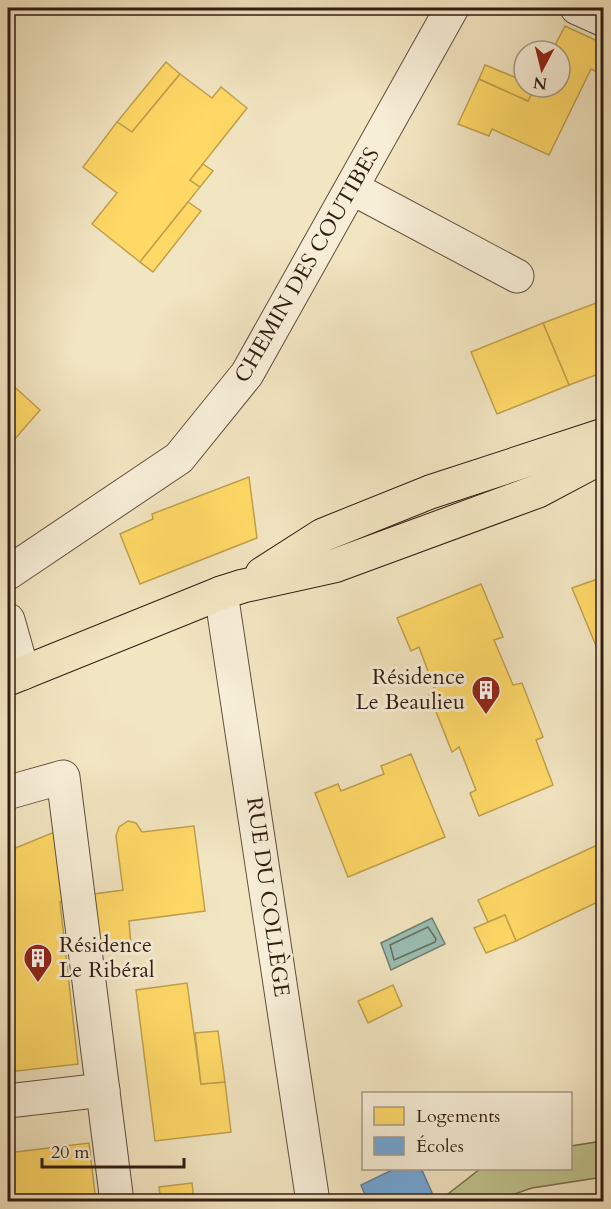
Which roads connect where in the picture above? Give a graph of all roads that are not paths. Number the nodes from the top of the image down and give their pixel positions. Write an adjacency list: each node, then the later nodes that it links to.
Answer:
1 (452, 8): 4 (street, CHEMIN DES COUTIBES)
2 (577, 8): 3 (street)
3 (603, 20)
4 (352, 188): 5 (street); 8 (street, CHEMIN DES COUTIBES)
5 (517, 276)
6 (603, 435): 9 (main road)
7 (603, 456): 9 (main road)
8 (8, 573)
9 (232, 589): 11 (main road); 16 (street, RUE DU COLLÈGE)
10 (8, 620): 11 (street)
11 (15, 676)
12 (8, 787): 13 (street)
13 (103, 1090): 14 (street); 15 (street)
14 (8, 1101)
15 (117, 1202)
16 (313, 1202)

